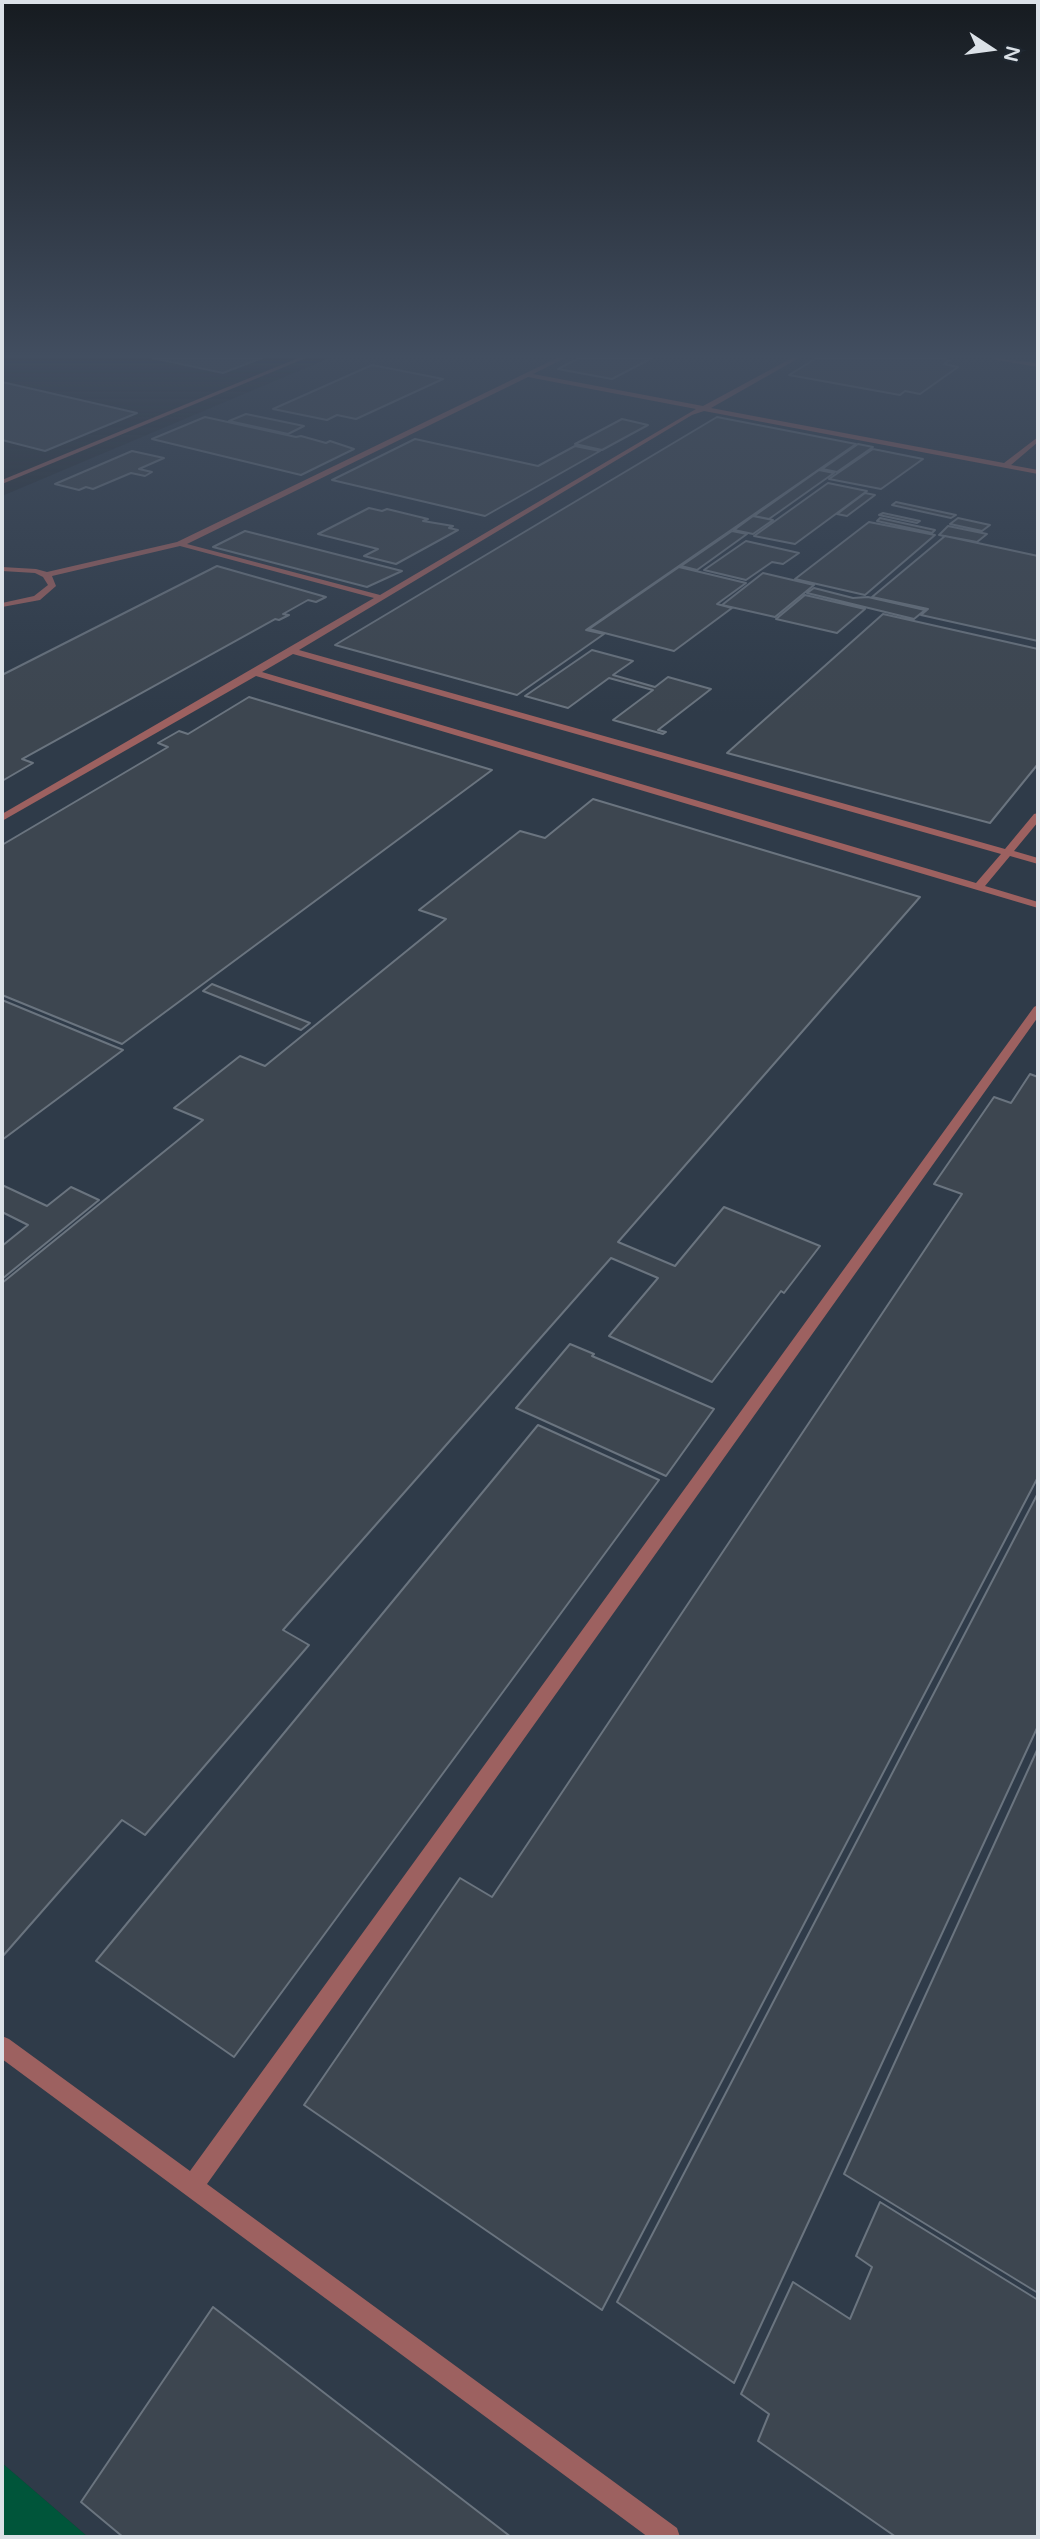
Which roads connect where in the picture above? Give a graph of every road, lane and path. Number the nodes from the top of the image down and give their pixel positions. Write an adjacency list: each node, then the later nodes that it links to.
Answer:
1 (319, 476): 3 (street)
2 (588, 476): 6 (street)
3 (180, 544): 5 (street); 6 (street)
4 (2, 569): 5 (street)
5 (46, 575): 7 (street)
6 (382, 598): 8 (street)
7 (2, 605)
8 (292, 652): 9 (street); 12 (street)
9 (255, 673): 11 (street); 14 (street)
10 (1038, 816): 12 (street)
11 (2, 818)
12 (1008, 852): 13 (street); 14 (street)
13 (1038, 861)
14 (978, 888): 15 (street)
15 (1038, 905)
16 (1038, 1009): 18 (street)
17 (2, 2046): 18 (street)
18 (192, 2186): 19 (street)
19 (668, 2537)

